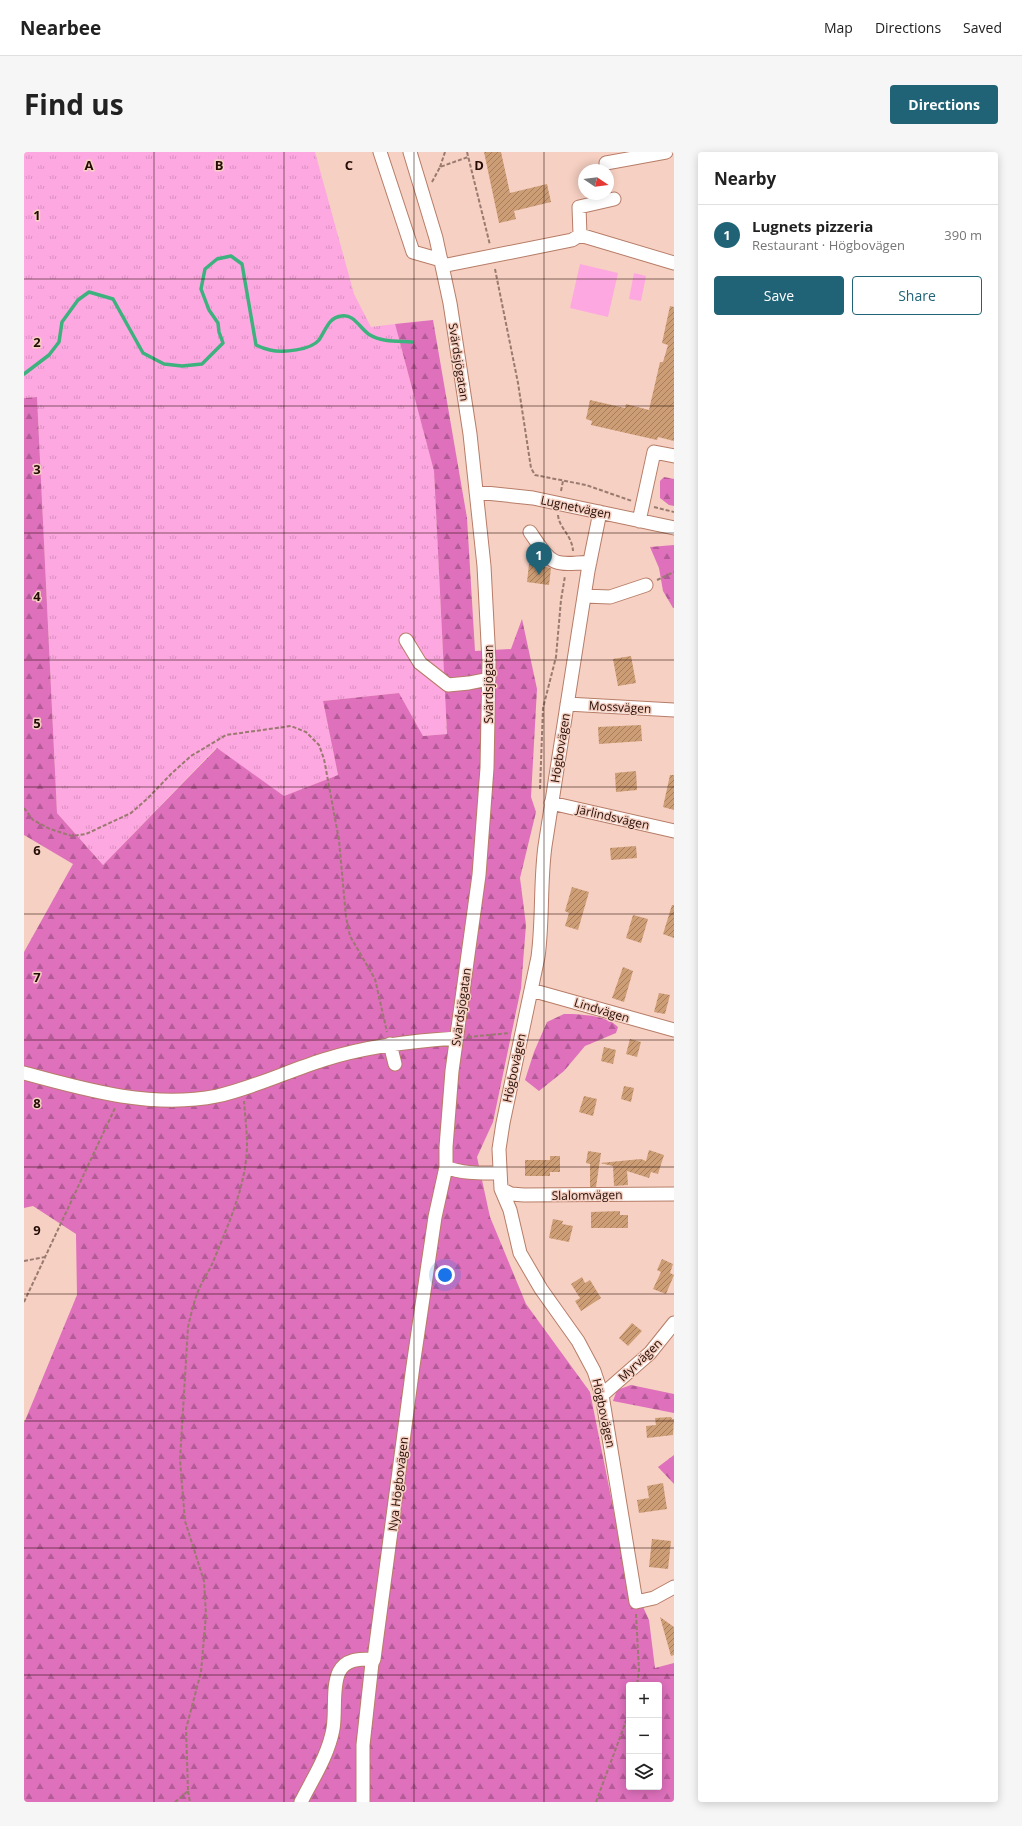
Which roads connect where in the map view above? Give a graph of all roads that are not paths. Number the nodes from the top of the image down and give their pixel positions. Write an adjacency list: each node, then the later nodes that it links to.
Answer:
1 (380, 152): 7 (street)
2 (410, 152): 7 (street, Svärdsjögatan)
3 (666, 152): 4 (street)
4 (606, 162)
5 (610, 200): 6 (street)
6 (580, 235): 7 (street); 8 (street)
7 (441, 263): 10 (street, Svärdsjögatan)
8 (674, 263)
9 (674, 456): 12 (street)
10 (476, 492): 11 (street, Lugnetvägen); 19 (street, Svärdsjögatan)
11 (600, 512): 12 (street, Lugnetvägen); 15 (street, Högbovägen)
12 (639, 520): 13 (street, Lugnetvägen)
13 (674, 528)
14 (530, 532): 15 (street)
15 (590, 562): 17 (street, Högbovägen)
16 (646, 585): 17 (street)
17 (584, 596): 20 (street, Högbovägen)
18 (406, 640): 19 (street)
19 (489, 679): 26 (street, Svärdsjögatan)
20 (567, 704): 21 (street, Mossvägen); 22 (street, Högbovägen)
21 (674, 710)
22 (551, 803): 23 (street, Järlindsvägen); 24 (street, Högbovägen)
23 (674, 830)
24 (531, 990): 25 (street, Lindvägen); 31 (street, Högbovägen)
25 (674, 1030)
26 (457, 1038): 27 (street); 30 (street, Svärdsjögatan)
27 (390, 1044): 28 (street); 29 (street)
28 (395, 1064)
29 (24, 1073)
30 (446, 1167): 31 (street); 37 (street, Nya Högbovägen)
31 (499, 1173): 32 (street, Högbovägen)
32 (501, 1189): 33 (street, Slalomvägen); 35 (street, Högbovägen)
33 (674, 1194)
34 (674, 1323): 35 (street, Myrvägen)
35 (602, 1395): 36 (street, Högbovägen)
36 (674, 1587)
37 (374, 1659): 38 (street); 39 (street, Nya Högbovägen)
38 (300, 1802)
39 (363, 1802)

